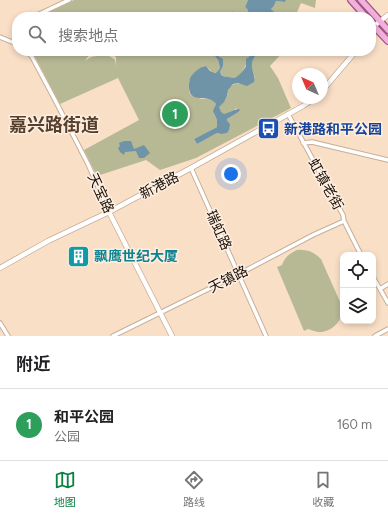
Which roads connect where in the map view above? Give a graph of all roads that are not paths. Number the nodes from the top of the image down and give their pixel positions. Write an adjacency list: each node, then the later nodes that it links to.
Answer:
1 (69, 0): 4 (street)
2 (351, 0): 5 (main road)
3 (361, 0): 6 (main road)
4 (44, 12)
5 (362, 12)
6 (372, 12)
7 (388, 15): 9 (street)
8 (376, 16): 9 (main road)
9 (381, 22): 10 (street); 12 (main road)
10 (376, 24)
11 (376, 30): 15 (main road)
12 (388, 30)
13 (0, 37): 14 (street)
14 (12, 42)
15 (388, 42)
16 (31, 56): 24 (street, 天宝路)
17 (352, 56): 18 (street)
18 (328, 84)
19 (305, 104): 20 (street, 新港路)
20 (288, 114): 21 (street, 虹镇老街); 23 (street, 新港路)
21 (303, 143): 22 (street); 25 (street, 虹镇老街)
22 (388, 160)
23 (191, 168): 24 (street, 新港路); 28 (street, 瑞虹路)
24 (109, 212): 27 (street, 新港路); 33 (street, 天宝路)
25 (344, 221): 26 (street, 虹镇老街); 28 (street, 天镇路)
26 (360, 252)
27 (0, 268)
28 (239, 274): 33 (street, 天镇路); 39 (street, 瑞虹路)
29 (376, 282): 31 (street)
30 (388, 284): 31 (street)
31 (380, 289): 32 (street)
32 (388, 303)
33 (160, 313): 37 (street, 天镇路); 38 (street, 天宝路)
34 (0, 323): 36 (street)
35 (388, 329): 40 (street)
36 (8, 336)
37 (112, 336)
38 (172, 336)
39 (266, 336)
40 (375, 336)

